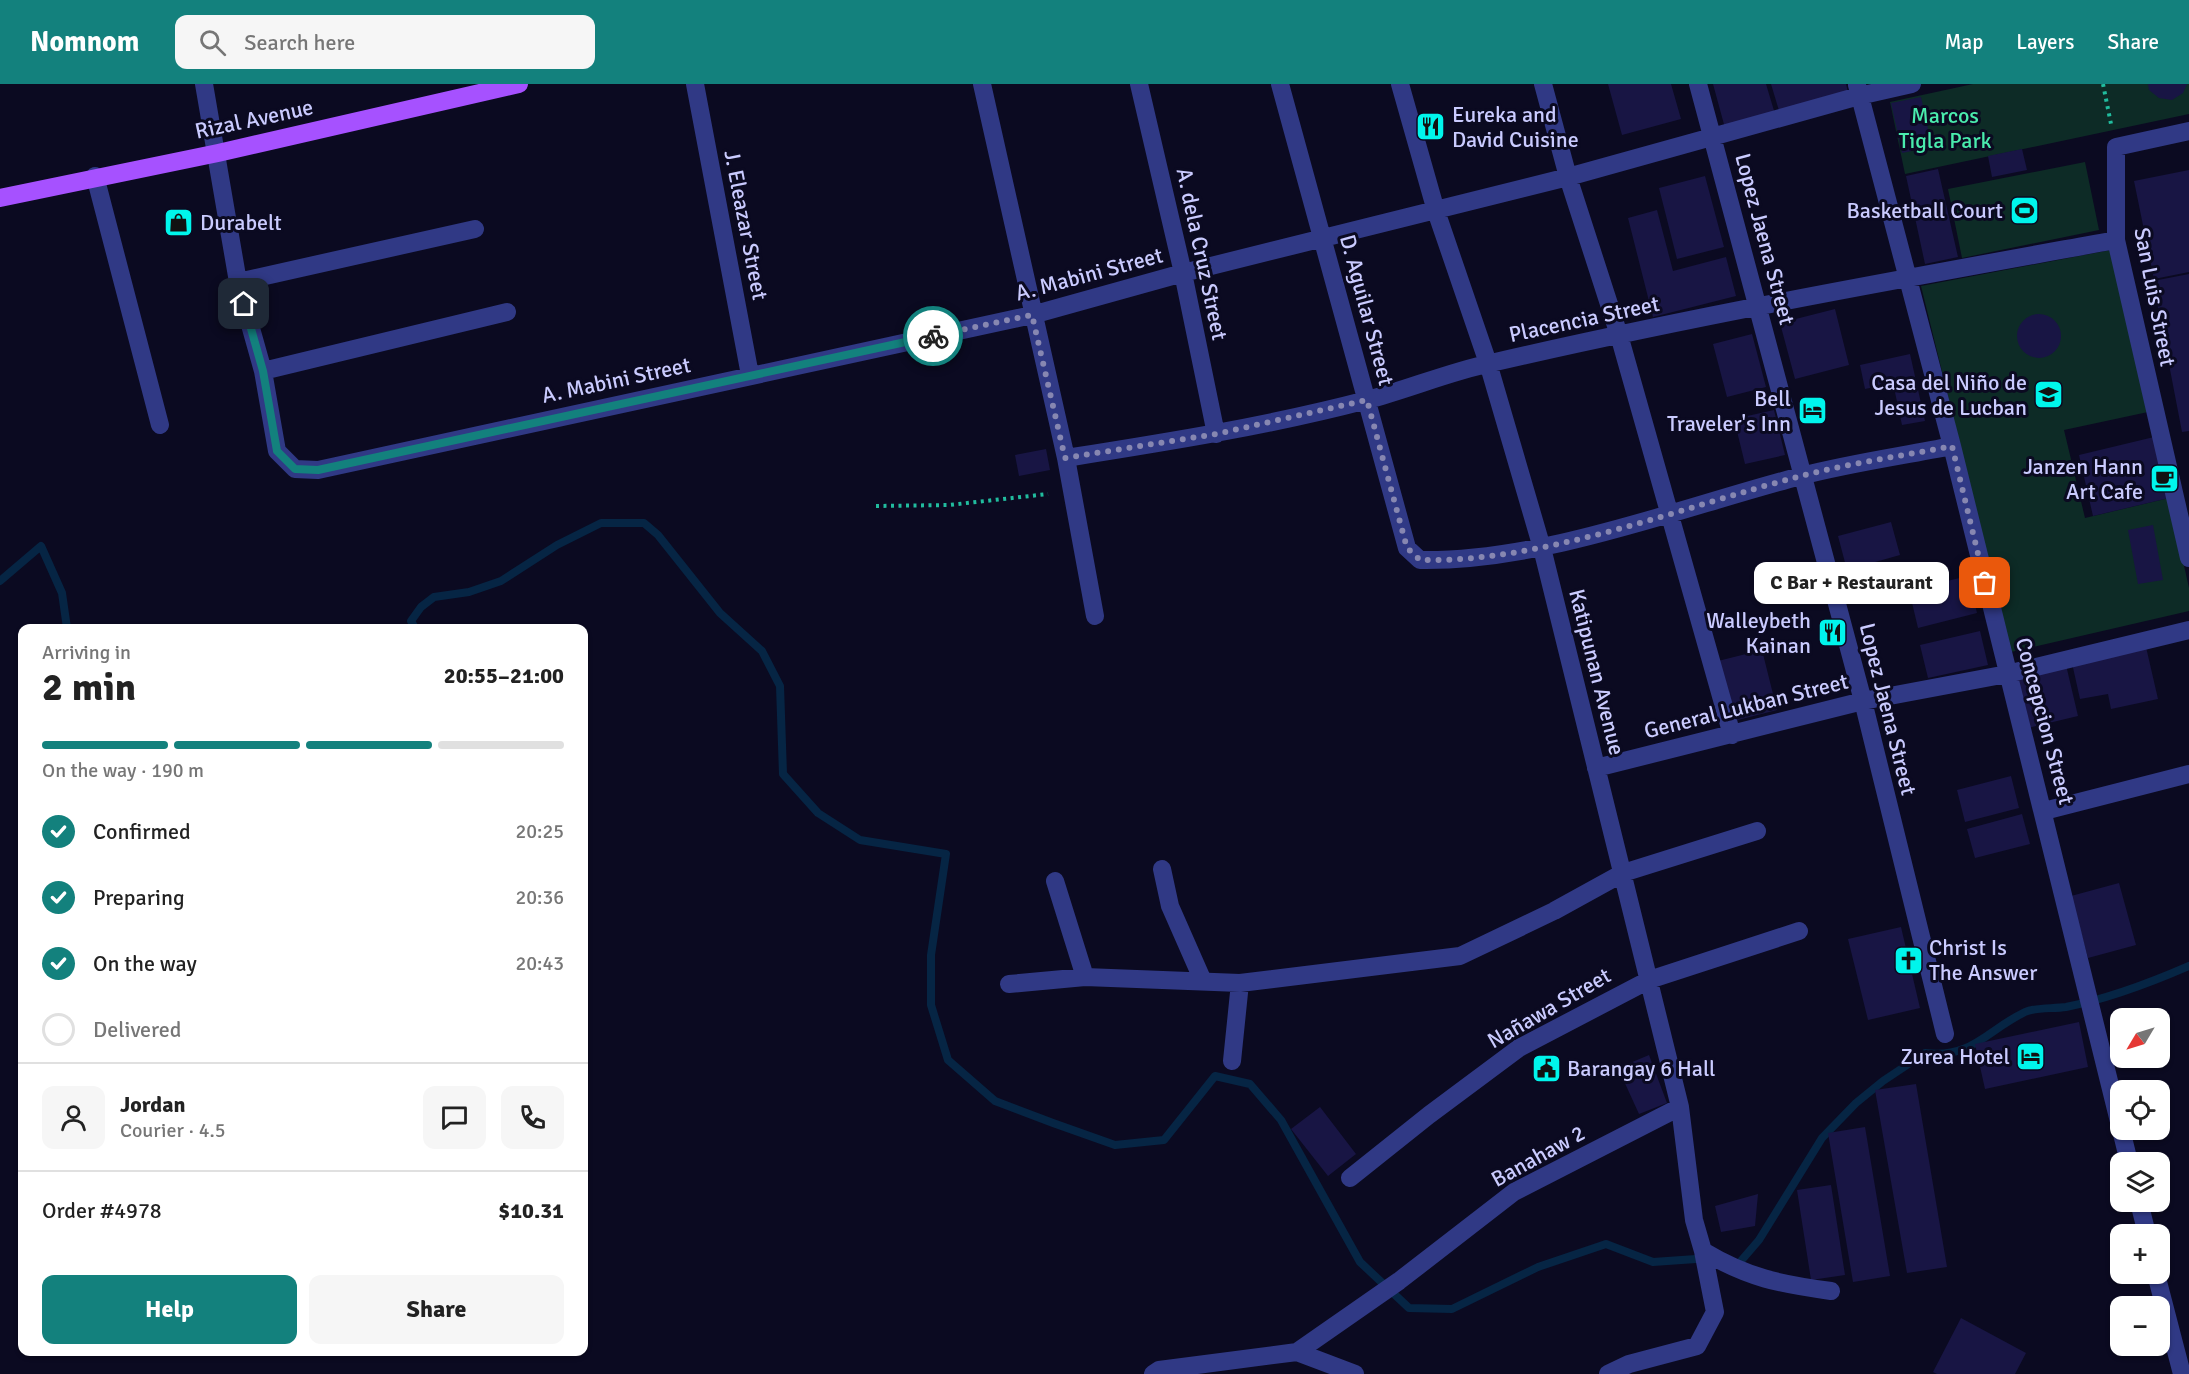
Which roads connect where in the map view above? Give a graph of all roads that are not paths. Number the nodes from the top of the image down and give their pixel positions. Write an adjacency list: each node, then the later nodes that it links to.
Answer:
1 (204, 84): 14 (street)
2 (519, 84): 14 (main road, Rizal Avenue)
3 (695, 84): 31 (street, J. Eleazar Street)
4 (982, 84): 27 (street)
5 (1139, 84): 22 (street, A. dela Cruz Street)
6 (1280, 84): 20 (street, D. Aguilar Street)
7 (1400, 84): 18 (street, Katipunan Avenue)
8 (1543, 84): 16 (street)
9 (1698, 84): 13 (street, Lopez Jaena Street)
10 (1912, 84): 11 (street, A. Mabini Street)
11 (1858, 90): 13 (street, A. Mabini Street); 23 (street, Concepcion Street)
12 (2189, 131): 21 (street, San Luis Street)
13 (1713, 137): 16 (street, A. Mabini Street); 25 (street, Lopez Jaena Street)
14 (218, 153): 15 (main road, Rizal Avenue); 24 (street)
15 (95, 176): 17 (main road, Rizal Avenue); 33 (street)
16 (1568, 177): 18 (street, A. Mabini Street); 28 (street)
17 (0, 198)
18 (1436, 211): 20 (street, A. Mabini Street); 29 (street, Katipunan Avenue)
19 (475, 229): 24 (street)
20 (1323, 240): 22 (street, A. Mabini Street); 32 (street, D. Aguilar Street)
21 (2116, 240): 23 (street, Placencia Street); 40 (street, San Luis Street)
22 (1183, 273): 27 (street, A. Mabini Street); 34 (street, A. dela Cruz Street)
23 (1906, 278): 25 (street, Placencia Street); 35 (street, Concepcion Street)
24 (238, 282): 30 (street)
25 (1759, 308): 28 (street, Placencia Street); 37 (street, Lopez Jaena Street)
26 (507, 312): 30 (street)
27 (1032, 315): 31 (street, A. Mabini Street); 36 (street)
28 (1619, 335): 29 (street, Placencia Street); 38 (street)
29 (1488, 363): 32 (street, Placencia Street); 39 (street, Katipunan Avenue)
30 (263, 371): 31 (street, A. Mabini Street)
31 (750, 375)
32 (1367, 400): 34 (street, Placencia Street); 39 (street, D. Aguilar Street)
33 (160, 425)
34 (1216, 434): 36 (street, Placencia Street)
35 (1952, 446): 37 (street); 43 (street, Concepcion Street)
36 (1065, 458): 41 (street)
37 (1803, 476): 38 (street); 44 (street, Lopez Jaena Street)
38 (1669, 513): 39 (street); 45 (street)
39 (1542, 548): 46 (street, Katipunan Avenue)
40 (2189, 558)
41 (1095, 615)
42 (2189, 630): 43 (street, General Lukban Street)
43 (2007, 674): 44 (street, General Lukban Street); 48 (street, Concepcion Street)
44 (1863, 701): 45 (street, General Lukban Street); 59 (street, Lopez Jaena Street)
45 (1732, 735): 46 (street, General Lukban Street)
46 (1596, 768): 51 (street, Katipunan Avenue)
47 (2189, 774): 48 (street)
48 (2044, 811): 62 (street, Concepcion Street)
49 (1757, 831): 51 (street)
50 (1162, 869): 56 (street)
51 (1623, 873): 55 (street, Katipunan Avenue); 57 (street)
52 (1055, 881): 54 (street)
53 (1799, 931): 55 (street, Nañawa Street)
54 (1085, 977): 56 (street); 58 (street)
55 (1648, 980): 61 (street, Katipunan Avenue); 63 (street, Nañawa Street)
56 (1203, 981): 57 (street)
57 (1240, 983): 60 (street)
58 (1009, 984)
59 (1945, 1034)
60 (1232, 1061)
61 (1680, 1107): 64 (street, Katipunan Avenue); 67 (street, Banahaw 2)
62 (2126, 1152)
63 (1350, 1178)
64 (1703, 1251): 66 (street); 71 (street, Katipunan Avenue)
65 (2159, 1284): 68 (street)
66 (1831, 1291)
67 (1297, 1352): 69 (street); 70 (street)
68 (2183, 1362)
69 (1153, 1374)
70 (1355, 1374)
71 (1608, 1374)

